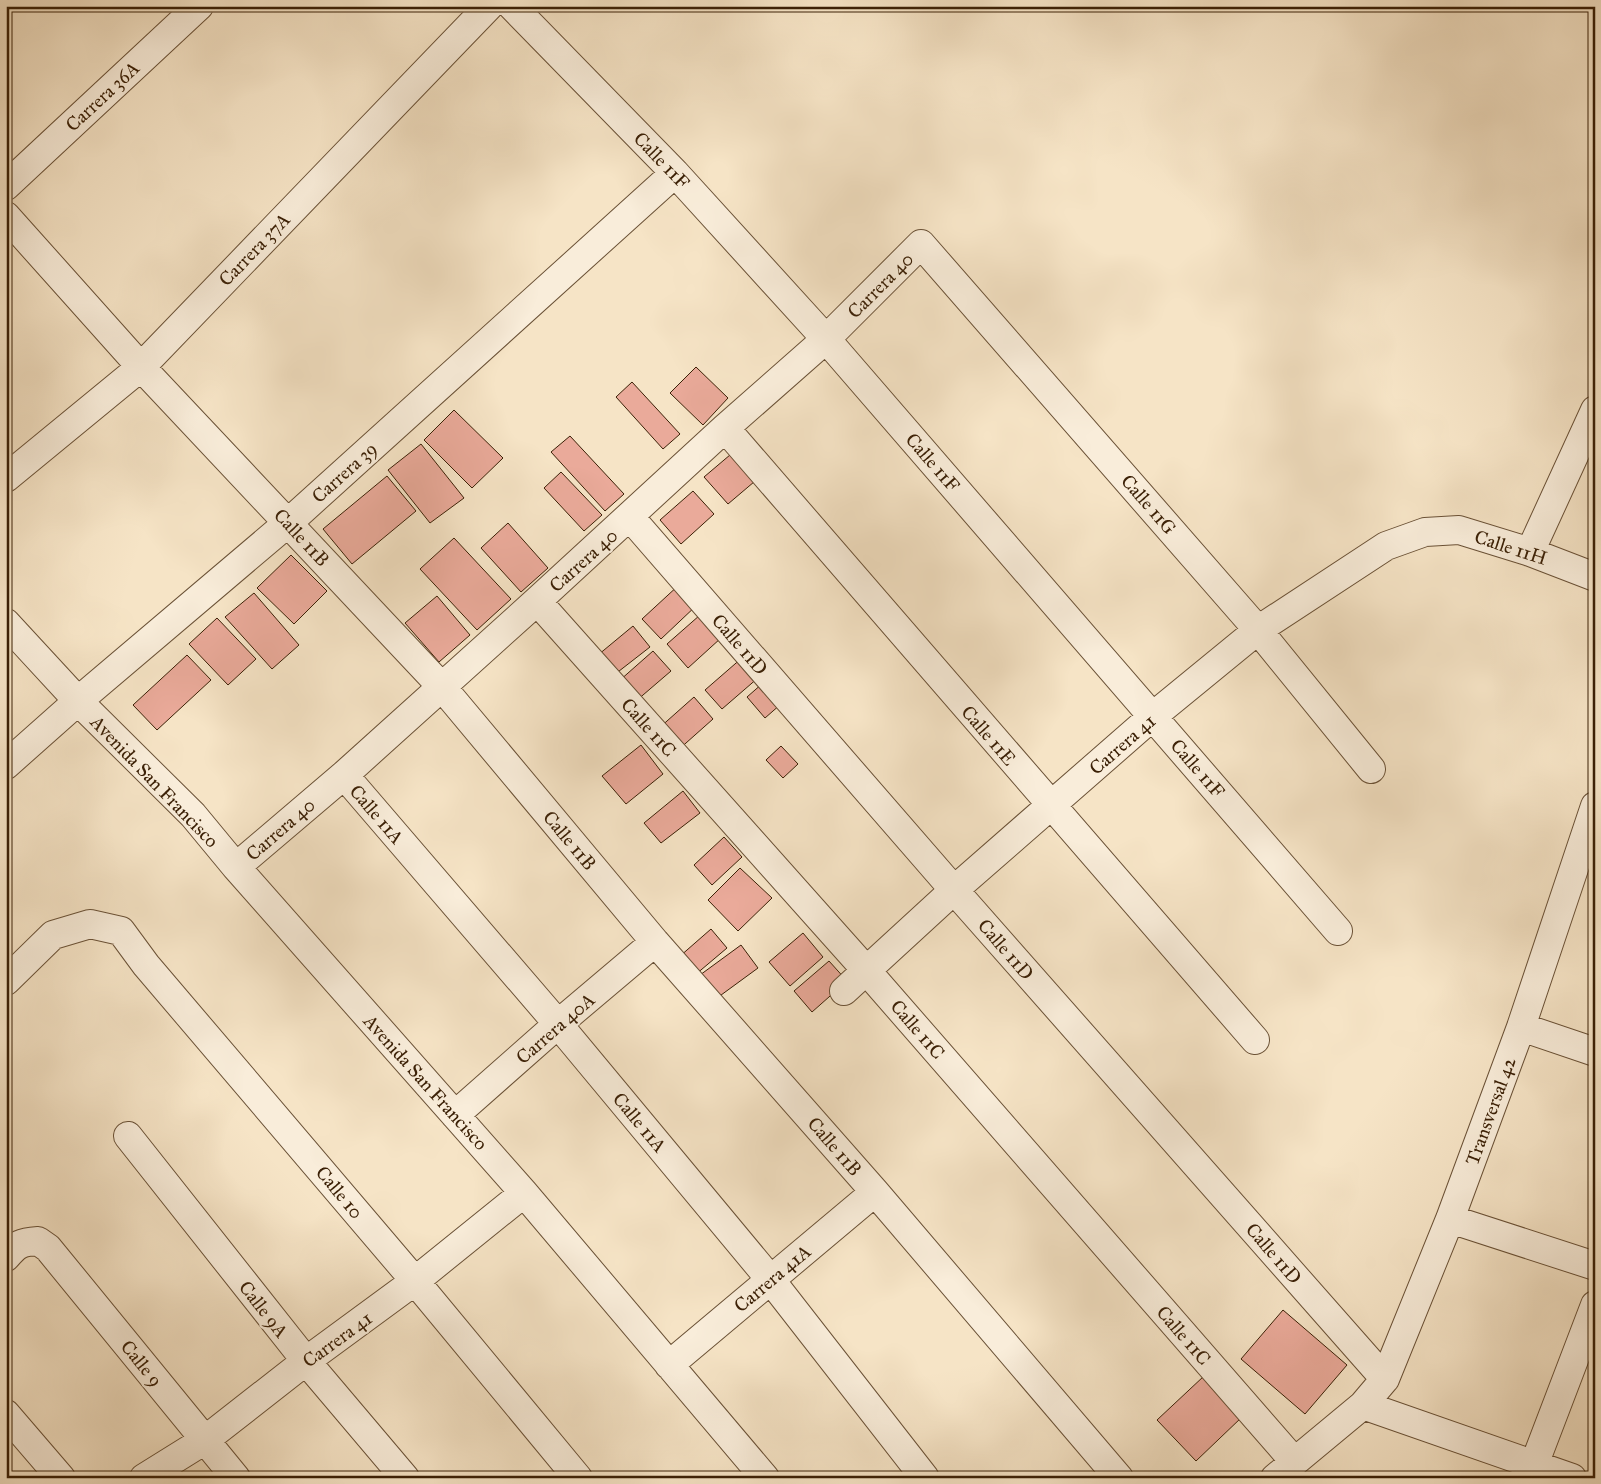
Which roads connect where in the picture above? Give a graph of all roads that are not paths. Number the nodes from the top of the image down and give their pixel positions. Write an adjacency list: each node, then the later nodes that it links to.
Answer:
1 (489, 6): 9 (street, Carrera 37A)
2 (512, 6): 4 (street, Calle 11F)
3 (196, 7): 5 (street, Carrera 36A)
4 (675, 173): 8 (street, Calle 11F); 14 (street, Carrera 39)
5 (6, 186)
6 (6, 216): 9 (street, Calle 11B)
7 (921, 244): 8 (street, Carrera 40); 20 (street, Calle 11G)
8 (826, 338): 11 (street, Carrera 40); 23 (street, Calle 11F)
9 (141, 367): 12 (street, Carrera 37A); 14 (street, Calle 11B)
10 (1595, 410): 16 (street)
11 (725, 428): 13 (street, Carrera 40); 27 (street, Calle 11E)
12 (6, 478)
13 (630, 517): 18 (street, Carrera 40); 30 (street, Calle 11D)
14 (289, 522): 21 (street, Calle 11B); 22 (street, Carrera 39)
15 (1425, 532): 16 (street, Calle 11H); 20 (street, Carrera 41)
16 (1530, 552): 17 (street, Calle 11H)
17 (1595, 576)
18 (537, 601): 21 (street, Carrera 40); 33 (street, Calle 11C)
19 (6, 623): 22 (street, Avenida San Francisco)
20 (1258, 630): 23 (street, Carrera 41); 25 (street, Calle 11G)
21 (442, 687): 26 (street, Carrera 40); 32 (street, Calle 11B)
22 (78, 702): 24 (street, Carrera 39); 29 (street, Avenida San Francisco)
23 (1153, 716): 27 (street, Carrera 41); 31 (street, Calle 11F)
24 (6, 765)
25 (1371, 769)
26 (344, 775): 29 (street, Carrera 40); 36 (street, Calle 11A)
27 (1051, 806): 30 (street, Carrera 41); 38 (street, Calle 11E)
28 (1595, 806): 37 (street, Transversal 42)
29 (236, 867): 40 (street, Avenida San Francisco)
30 (954, 890): 33 (street, Carrera 41); 52 (street, Calle 11D)
31 (1338, 931)
32 (655, 942): 36 (street, Carrera 40A); 42 (street, Calle 11B)
33 (866, 970): 35 (street, Carrera 41); 56 (street, Calle 11C)
34 (6, 981): 48 (street, Calle 10)
35 (844, 991)
36 (558, 1024): 40 (street, Carrera 40A); 47 (street, Calle 11A)
37 (1521, 1027): 39 (street); 44 (street, Transversal 42)
38 (1255, 1040)
39 (1595, 1052)
40 (455, 1115): 43 (street, Avenida San Francisco)
41 (128, 1136): 50 (street, Calle 9A)
42 (875, 1192): 47 (street, Carrera 41A); 65 (street, Calle 11B)
43 (524, 1193): 48 (street, Carrera 41); 51 (street, Avenida San Francisco)
44 (1450, 1218): 46 (street); 52 (street, Transversal 42)
45 (6, 1257): 55 (street, Calle 9)
46 (1595, 1266)
47 (770, 1279): 51 (street, Carrera 41A); 64 (street, Calle 11A)
48 (416, 1281): 50 (street, Carrera 41); 63 (street, Calle 10)
49 (1595, 1305): 57 (street)
50 (306, 1361): 55 (street, Carrera 41); 62 (street, Calle 9A)
51 (669, 1365): 58 (street, Avenida San Francisco)
52 (1385, 1378): 53 (street, Transversal 42)
53 (1363, 1405): 56 (street, Transversal 42); 57 (street)
54 (6, 1414): 59 (street)
55 (205, 1440): 60 (street, Carrera 41); 61 (street, Calle 9)
56 (1285, 1470)
57 (1531, 1471): 66 (street)
58 (763, 1476)
59 (60, 1478)
60 (144, 1478)
61 (236, 1478)
62 (405, 1478)
63 (578, 1478)
64 (925, 1478)
65 (1119, 1478)
66 (1572, 1478)

